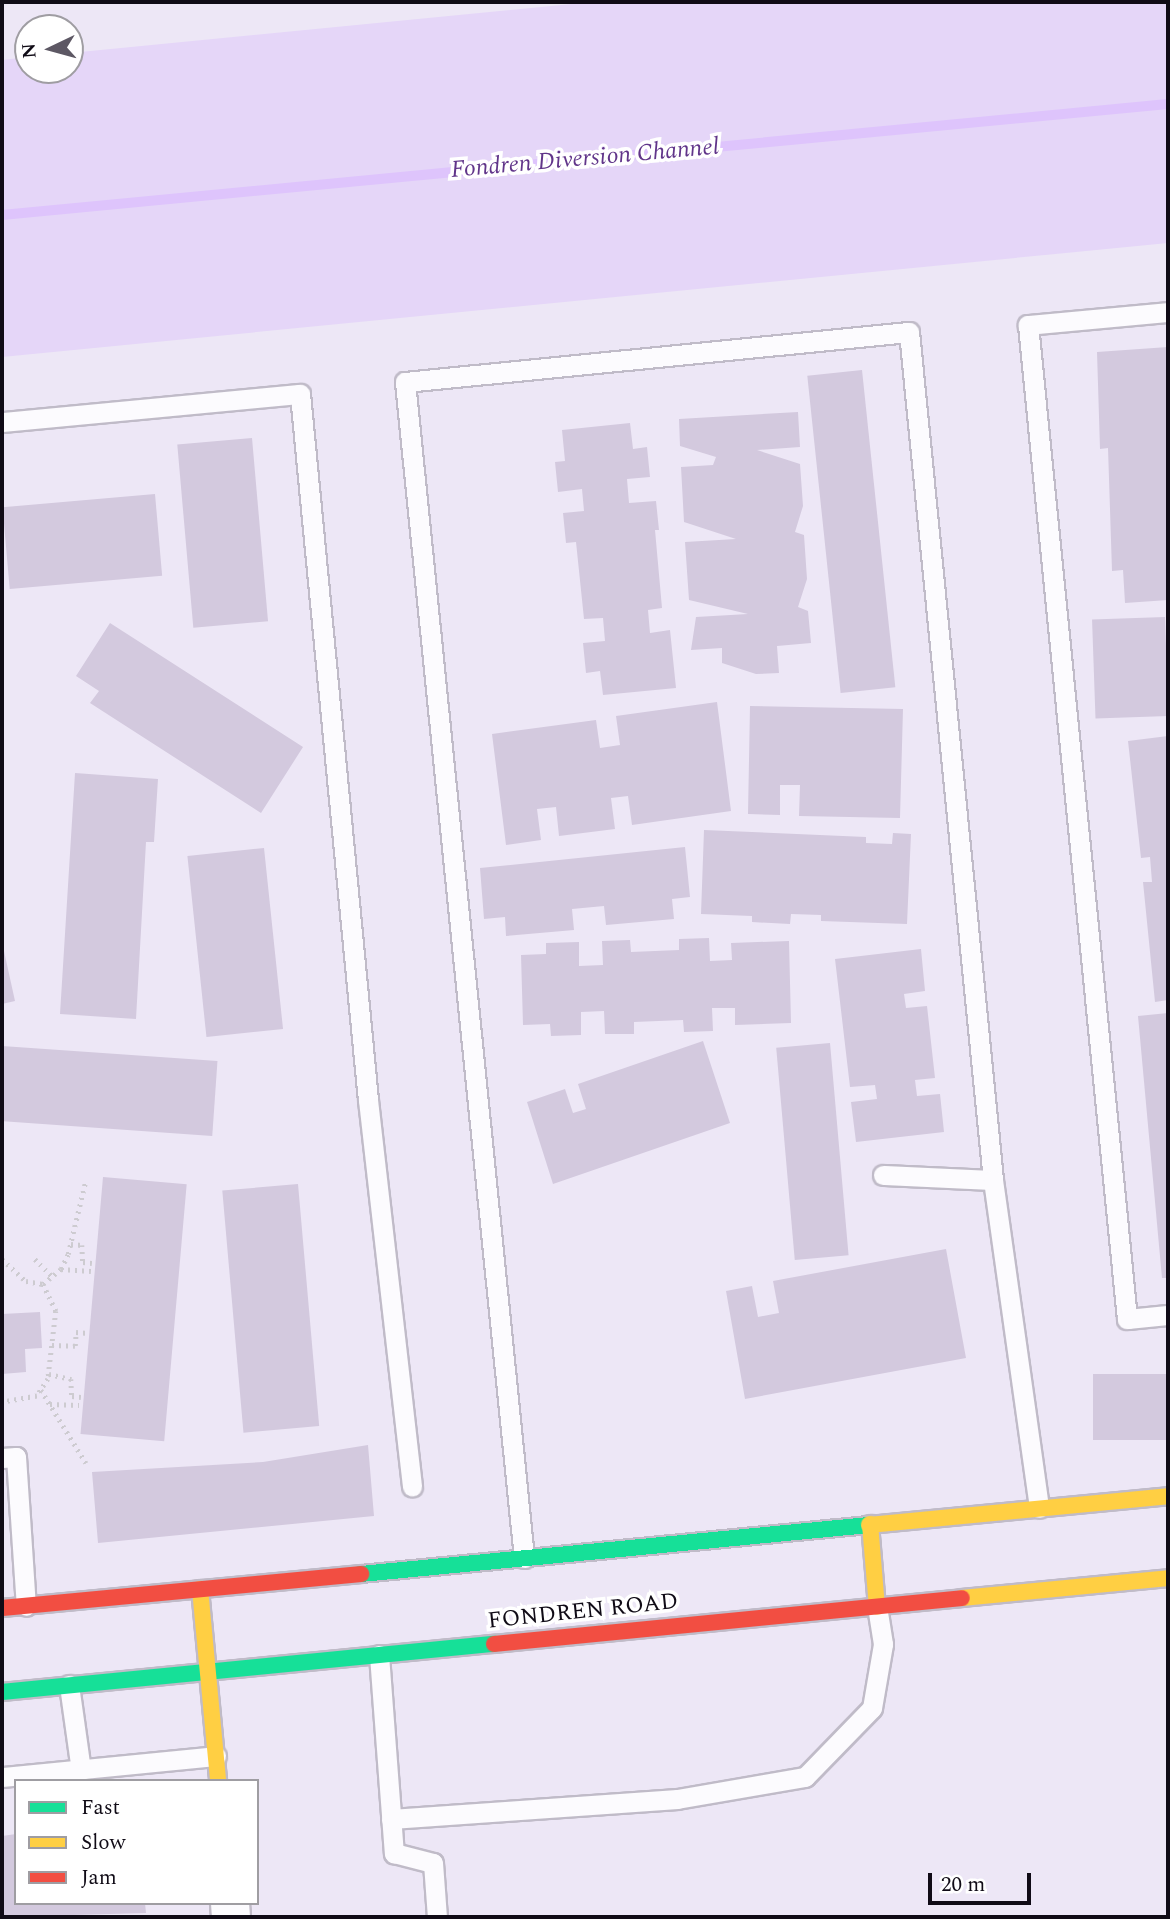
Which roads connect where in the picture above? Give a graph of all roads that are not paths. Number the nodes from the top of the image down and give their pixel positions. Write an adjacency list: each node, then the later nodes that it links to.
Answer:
1 (1168, 312): 5 (lane)
2 (2, 422): 7 (lane)
3 (883, 1175): 4 (lane)
4 (993, 1180): 9 (lane); 11 (lane)
5 (1168, 1315)
6 (2, 1458): 14 (lane)
7 (412, 1487)
8 (1168, 1496): 9 (main road)
9 (1039, 1508): 10 (main road)
10 (870, 1524): 11 (main road); 15 (main road)
11 (524, 1558): 13 (main road)
12 (1168, 1578): 15 (main road, FONDREN ROAD)
13 (200, 1589): 14 (main road); 18 (main road)
14 (26, 1606): 16 (main road)
15 (877, 1607): 17 (main road, FONDREN ROAD); 25 (lane)
16 (2, 1608)
17 (379, 1655): 18 (main road, FONDREN ROAD); 25 (lane)
18 (207, 1671): 19 (main road, FONDREN ROAD); 21 (main road)
19 (69, 1685): 20 (main road, FONDREN ROAD); 22 (lane)
20 (2, 1692)
21 (216, 1756): 22 (lane); 24 (main road)
22 (81, 1770): 23 (lane)
23 (2, 1777)
24 (218, 1779)
25 (391, 1819): 26 (lane)
26 (438, 1917)

